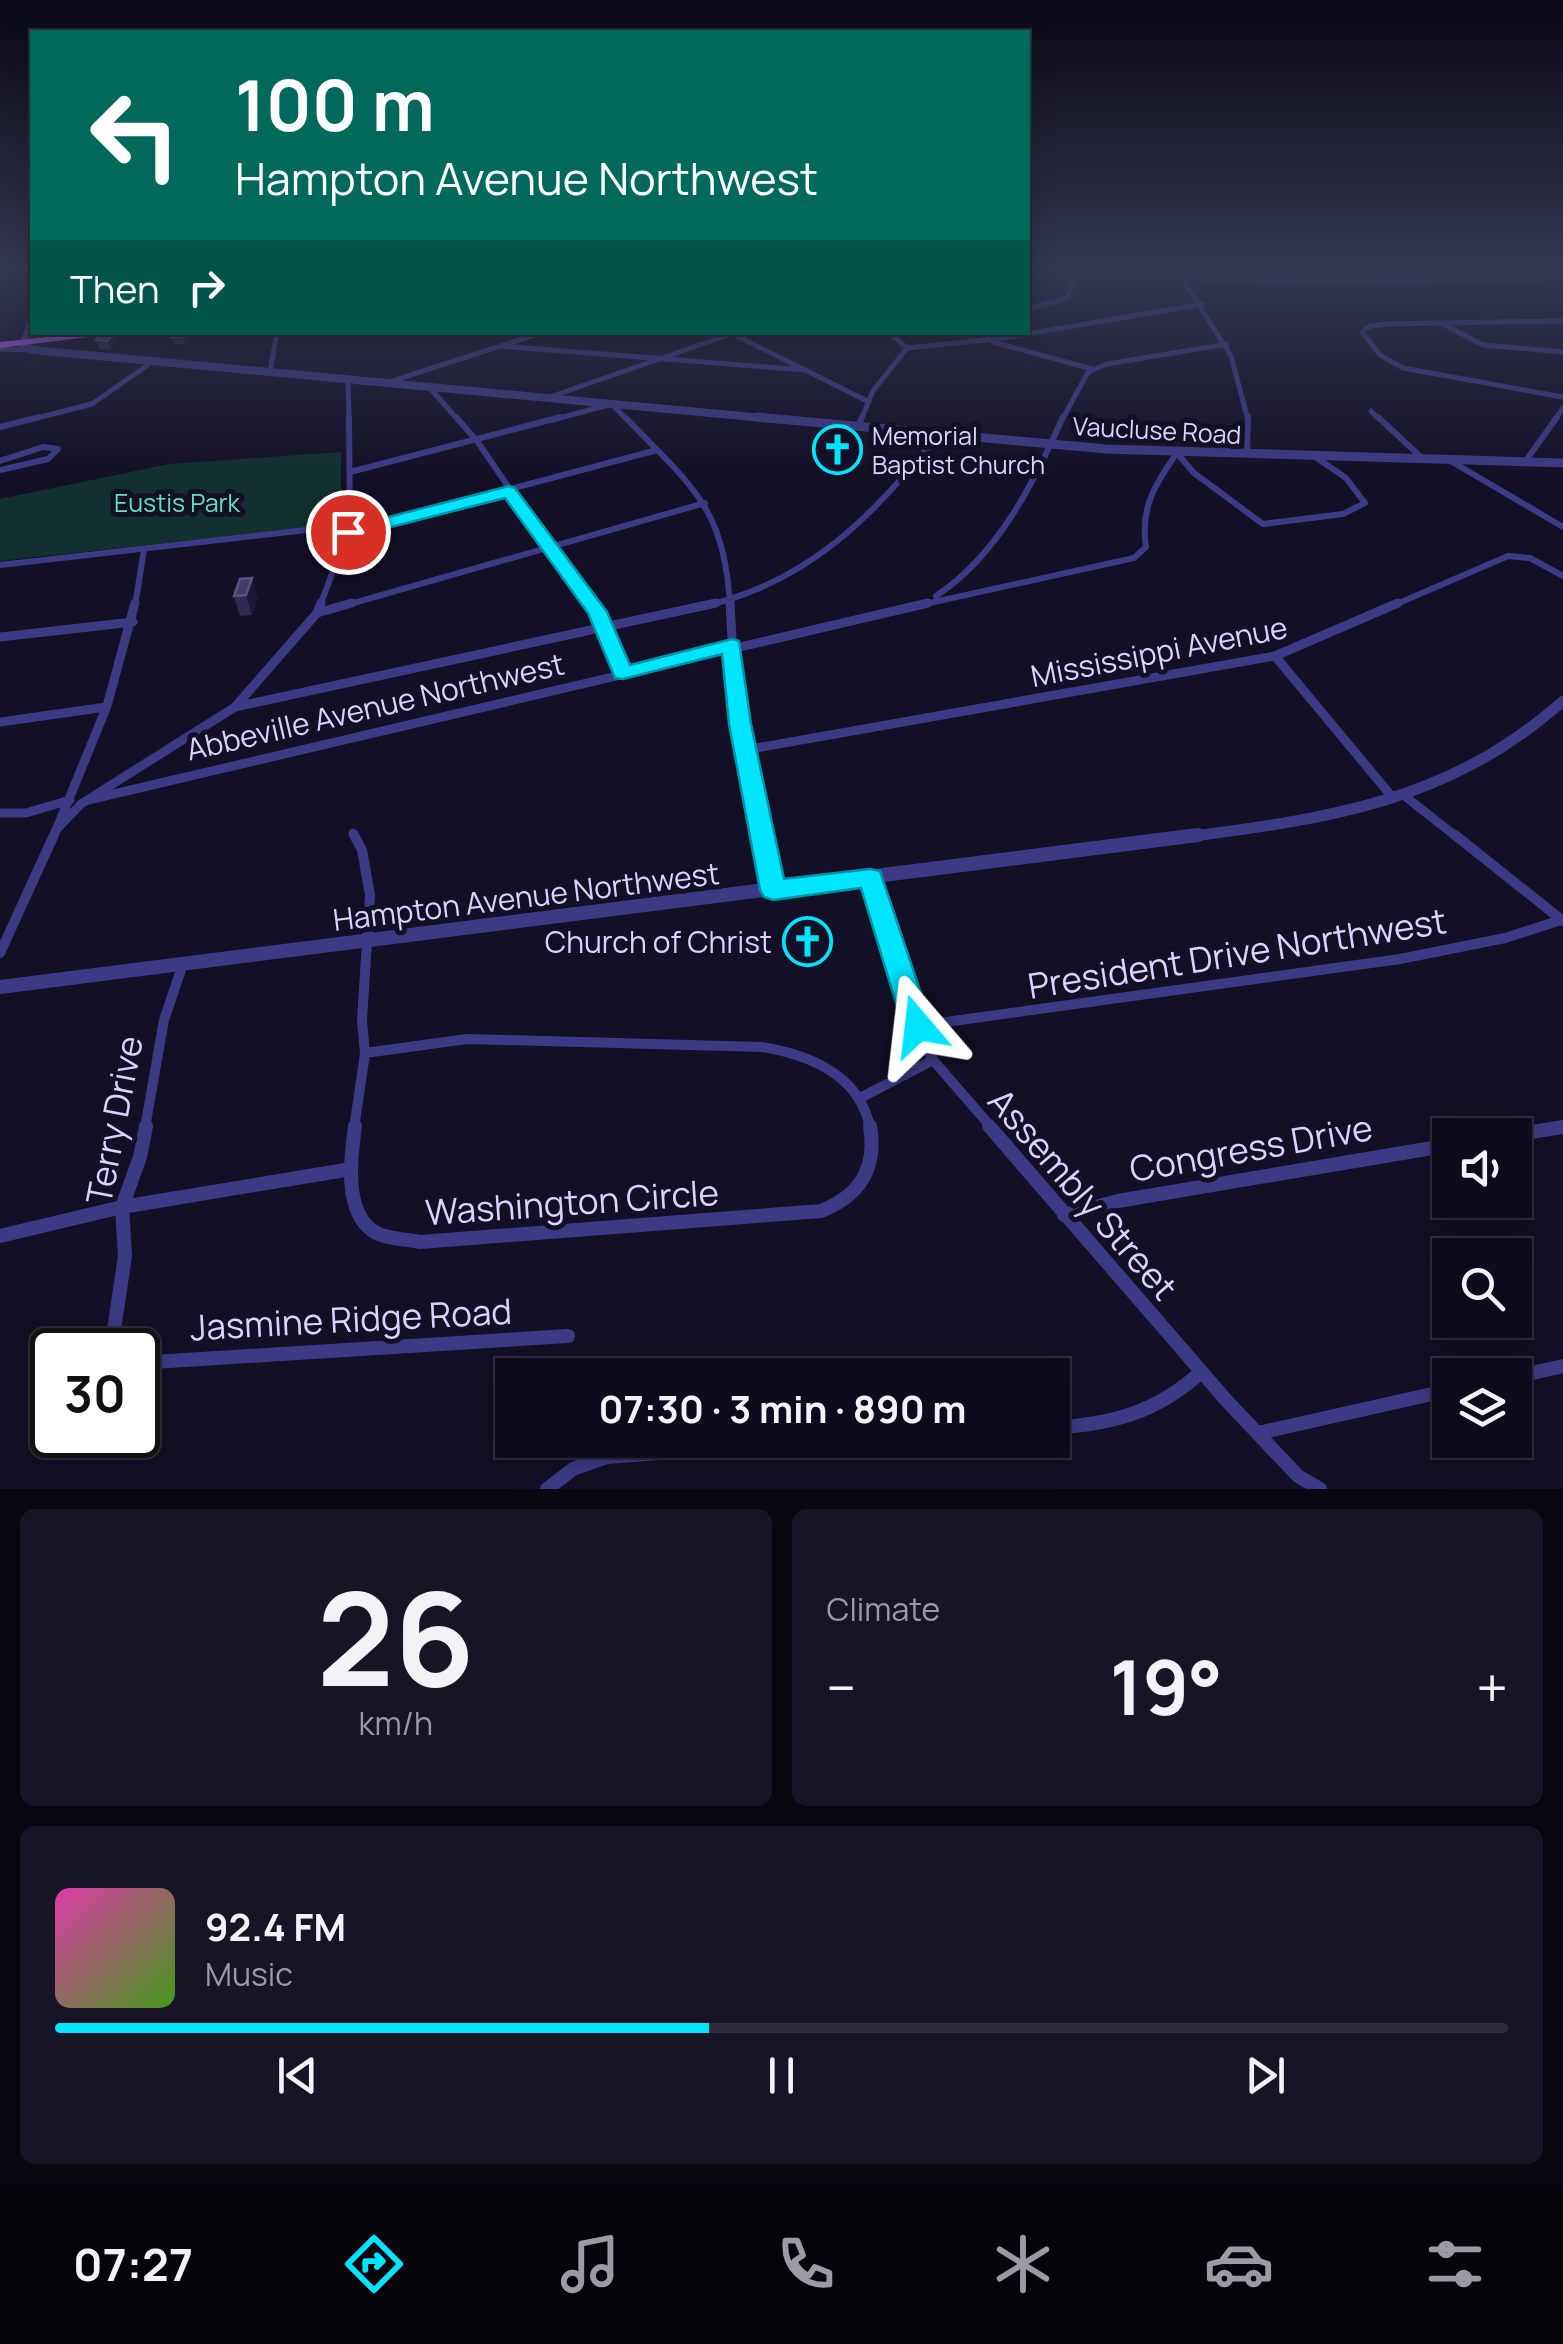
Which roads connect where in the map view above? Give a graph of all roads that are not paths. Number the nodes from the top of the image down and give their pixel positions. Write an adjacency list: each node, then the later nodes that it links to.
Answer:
1 (31, 339): 15 (street)
2 (74, 339): 15 (main road)
3 (276, 339): 23 (street)
4 (520, 339): 16 (street)
5 (714, 339): 19 (street)
6 (746, 339): 22 (street)
7 (897, 339): 17 (street)
8 (990, 339): 12 (street)
9 (1223, 339): 13 (street)
10 (1367, 339): 27 (street)
11 (1461, 339): 18 (street)
12 (987, 340): 17 (street); 21 (street)
13 (1226, 344): 21 (street); 40 (street)
14 (0, 345): 15 (main road)
15 (30, 346): 20 (street, Vaucluse Road)
16 (500, 346): 19 (street); 25 (street)
17 (908, 348): 29 (street)
18 (1563, 352)
19 (657, 359): 22 (street); 28 (street)
20 (152, 362): 23 (street, Vaucluse Road); 34 (street)
21 (1092, 369): 37 (street)
22 (806, 370): 29 (street)
23 (270, 372): 24 (street, Vaucluse Road)
24 (348, 380): 25 (street, Vaucluse Road); 48 (street)
25 (386, 383): 26 (street, Vaucluse Road)
26 (429, 387): 28 (street, Vaucluse Road); 36 (street)
27 (1563, 397)
28 (547, 398): 30 (street, Vaucluse Road)
29 (867, 401): 33 (street)
30 (612, 404): 33 (street, Vaucluse Road); 36 (street); 38 (street)
31 (1563, 408): 45 (street)
32 (1371, 411): 42 (street)
33 (858, 426): 35 (street, Vaucluse Road)
34 (0, 427)
35 (939, 433): 37 (street, Vaucluse Road); 57 (street)
36 (477, 441): 48 (street); 49 (street)
37 (1050, 444): 39 (street, Vaucluse Road); 58 (street)
38 (656, 450): 49 (street); 50 (street)
39 (1176, 453): 40 (street, Vaucluse Road); 41 (street); 58 (street, Abbeville Avenue Northwest)
40 (1247, 454): 41 (street, Vaucluse Road)
41 (1314, 456): 42 (street, Vaucluse Road)
42 (1424, 459): 44 (street, Vaucluse Road)
43 (0, 460): 47 (street)
44 (1448, 460): 45 (street, Vaucluse Road); 51 (street)
45 (1525, 462): 46 (street, Vaucluse Road)
46 (1563, 463)
47 (0, 470)
48 (350, 472): 52 (street)
49 (509, 491): 52 (street); 54 (street)
50 (705, 503): 54 (street); 57 (street)
51 (1563, 528)
52 (349, 529): 53 (street); 59 (street)
53 (144, 548): 55 (street); 60 (street)
54 (552, 548): 59 (street); 61 (street)
55 (0, 564)
56 (1563, 576): 64 (street, Mississippi Avenue)
57 (730, 600): 61 (street); 63 (street)
58 (927, 600): 63 (street, Abbeville Avenue Northwest)
59 (317, 613): 67 (street)
60 (133, 622): 62 (street); 68 (street)
61 (603, 628): 65 (street); 67 (street)
62 (0, 638)
63 (732, 646): 65 (street, Abbeville Avenue Northwest); 70 (street)
64 (1275, 656): 70 (street, Mississippi Avenue); 71 (street)
65 (623, 673): 73 (street, Abbeville Avenue Northwest)
66 (1563, 701): 71 (street, Hampton Avenue Northwest)
67 (234, 706): 73 (street)
68 (106, 708): 69 (street); 72 (street)
69 (0, 722)
70 (745, 750): 78 (street)
71 (1400, 799): 77 (street, Hampton Avenue Northwest); 79 (street)
72 (71, 800): 74 (street); 75 (street)
73 (88, 800): 75 (street)
74 (0, 814)
75 (55, 831): 81 (street)
76 (353, 833): 80 (street, Washington Circle)
77 (870, 878): 78 (street, Hampton Avenue Northwest); 84 (street, Assembly Street)
78 (773, 890): 80 (street, Hampton Avenue Northwest)
79 (1562, 920): 84 (street, President Drive Northwest)
80 (369, 940): 82 (street, Hampton Avenue Northwest); 85 (street, Washington Circle)
81 (2, 946)
82 (183, 964): 83 (street, Hampton Avenue Northwest); 92 (street, Terry Drive)
83 (0, 987)
84 (918, 1026): 86 (street, Assembly Street)
85 (365, 1053): 87 (street); 91 (street, Washington Circle)
86 (933, 1060): 87 (street); 93 (street, Assembly Street)
87 (862, 1097): 91 (street, Washington Circle)
88 (1563, 1127): 89 (street)
89 (1532, 1132)
90 (1432, 1148): 93 (street, Congress Drive)
91 (351, 1170): 92 (street)
92 (122, 1207): 94 (street); 95 (street, Terry Drive)
93 (1064, 1215): 99 (street, Assembly Street)
94 (0, 1236)
95 (114, 1328)
96 (568, 1336): 97 (street, Jasmine Ridge Road)
97 (160, 1362)
98 (1563, 1366): 100 (street)
99 (1201, 1372): 102 (street); 103 (street, Assembly Street)
100 (1532, 1373)
101 (1432, 1394): 103 (street)
102 (1070, 1427)
103 (1258, 1433): 106 (street, Assembly Street)
104 (606, 1458): 105 (street)
105 (547, 1489)
106 (1320, 1489)

